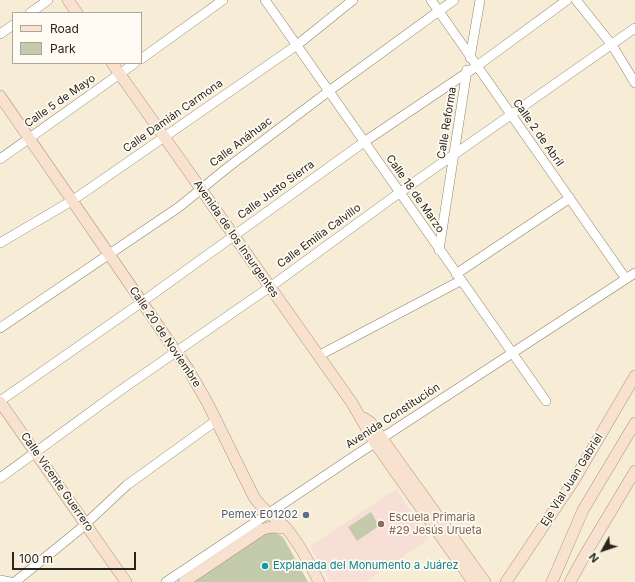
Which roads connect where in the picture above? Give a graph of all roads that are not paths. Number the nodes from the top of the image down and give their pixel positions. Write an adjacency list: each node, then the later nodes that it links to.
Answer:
1 (48, 0): 12 (street)
2 (68, 0): 13 (main road)
3 (223, 0): 20 (street)
4 (265, 0): 17 (street, Calle 18 de Marzo)
5 (353, 0): 17 (street, Calle Damián Carmona)
6 (431, 0): 11 (street, Calle 2 de Abril)
7 (454, 0): 11 (street, Calle Anáhuac)
8 (480, 0): 19 (street, Calle Reforma)
9 (567, 0): 23 (street, Calle Justo Sierra)
10 (576, 0): 18 (street)
11 (438, 11): 19 (street, Calle 2 de Abril); 27 (street, Calle Anáhuac)
12 (31, 12)
13 (76, 12)
14 (12, 26): 16 (street)
15 (635, 28): 18 (street, Calle Emilia Calvillo)
16 (0, 34)
17 (297, 45): 27 (street, Calle 18 de Marzo); 30 (street, Calle Damián Carmona)
18 (612, 45): 26 (street); 29 (street, Calle Emilia Calvillo)
19 (470, 56): 23 (street, Calle 2 de Abril); 24 (street, Calle Reforma)
20 (142, 58)
21 (113, 64): 25 (main road, Avenida de los Insurgentes)
22 (134, 64): 25 (street, Calle 5 de Mayo)
23 (478, 66): 24 (street, Calle Justo Sierra); 29 (street, Calle 2 de Abril)
24 (467, 73): 32 (street, Calle Justo Sierra); 33 (street, Calle Reforma)
25 (120, 74): 30 (main road, Avenida de los Insurgentes); 31 (street, Calle 5 de Mayo)
26 (635, 83)
27 (329, 91): 32 (street, Calle 18 de Marzo); 35 (street, Calle Anáhuac)
28 (0, 96): 31 (main road, Calle 20 de Noviembre)
29 (512, 115): 33 (street, Calle Emilia Calvillo); 37 (street, Calle 2 de Abril)
30 (164, 136): 35 (main road, Avenida de los Insurgentes); 38 (street, Calle Damián Carmona)
31 (29, 138): 34 (street, Calle 5 de Mayo); 38 (main road, Calle 20 de Noviembre)
32 (364, 142): 36 (street, Calle 18 de Marzo); 39 (street, Calle Justo Sierra)
33 (455, 154): 36 (street, Calle Emilia Calvillo); 41 (street, Calle Reforma)
34 (0, 159)
35 (200, 189): 39 (main road, Avenida de los Insurgentes); 42 (street, Calle Anáhuac)
36 (399, 192): 41 (street, Calle 18 de Marzo); 46 (street, Calle Emilia Calvillo)
37 (570, 198): 44 (street); 45 (street, Calle 2 de Abril)
38 (73, 200): 40 (street, Calle Damián Carmona); 42 (main road, Calle 20 de Noviembre)
39 (234, 236): 46 (main road, Avenida de los Insurgentes); 47 (street, Calle Justo Sierra)
40 (0, 243)
41 (439, 250): 44 (street, Calle 18 de Marzo)
42 (109, 254): 47 (main road, Calle 20 de Noviembre); 48 (street, Calle Anáhuac)
43 (635, 273): 45 (street, Avenida Constitución)
44 (458, 277): 50 (street, Calle 18 de Marzo); 51 (street)
45 (626, 279): 50 (street, Avenida Constitución)
46 (269, 287): 49 (street, Calle Emilia Calvillo); 51 (main road, Avenida de los Insurgentes)
47 (142, 302): 49 (main road, Calle 20 de Noviembre); 53 (street, Calle Justo Sierra)
48 (0, 328)
49 (176, 353): 55 (main road, Calle 20 de Noviembre); 58 (street, Calle Emilia Calvillo)
50 (512, 354): 54 (street, Calle 18 de Marzo); 57 (street, Avenida Constitución)
51 (318, 356): 57 (main road, Avenida de los Insurgentes)
52 (635, 376): 73 (main road, Eje Vial Juan Gabriel)
53 (0, 402): 58 (main road, Calle Vicente Guerrero)
54 (546, 402)
55 (217, 420): 61 (main road, Calle 20 de Noviembre); 62 (street)
56 (635, 424): 74 (main road)
57 (378, 440): 61 (street, Avenida Constitución); 71 (main road, Avenida de los Insurgentes); 72 (main road, Avenida de los Insurgentes)
58 (36, 452): 60 (street, Calle Emilia Calvillo); 62 (main road, Calle Vicente Guerrero)
59 (635, 471): 75 (main road)
60 (0, 478)
61 (268, 514): 63 (main road, Calle 20 de Noviembre); 68 (street, Avenida Constitución)
62 (85, 522): 66 (street); 67 (main road, Calle Vicente Guerrero)
63 (286, 528): 69 (main road); 70 (main road, Calle 20 de Noviembre)
64 (0, 580): 65 (street)
65 (10, 582)
66 (15, 582)
67 (126, 582)
68 (166, 582)
69 (184, 582)
70 (319, 582)
71 (473, 582)
72 (485, 582)
73 (506, 582)
74 (552, 582)
75 (570, 582)

